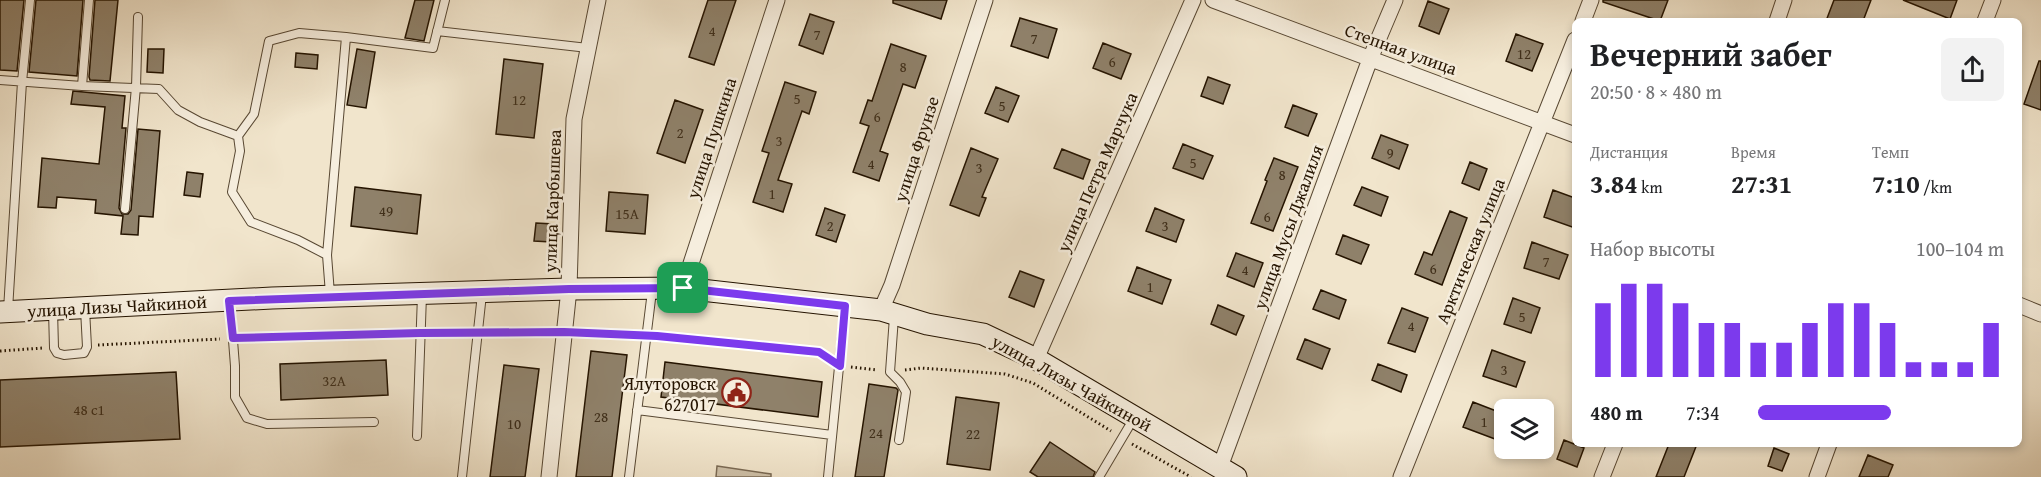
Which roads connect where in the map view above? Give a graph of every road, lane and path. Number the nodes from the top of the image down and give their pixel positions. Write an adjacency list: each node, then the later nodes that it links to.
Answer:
1 (30, 0): 23 (lane)
2 (89, 0): 24 (lane)
3 (445, 0): 17 (lane)
4 (598, 0): 19 (street, улица Карбышева)
5 (777, 0): 32 (street, улица Пушкина)
6 (985, 0): 43 (street, улица Фрунзе)
7 (1193, 0): 53 (street, улица Петра Марчука)
8 (1213, 0): 21 (street, Степная улица)
9 (1395, 0): 21 (street, улица Мусы Джалиля)
10 (1591, 0): 14 (street)
11 (1784, 0): 15 (street)
12 (1993, 0): 16 (street)
13 (138, 17): 25 (lane)
14 (1583, 18)
15 (1778, 18)
16 (1986, 18)
17 (437, 31): 18 (lane); 19 (lane)
18 (346, 37): 28 (lane); 30 (lane)
19 (588, 48): 33 (street, улица Карбышева)
20 (1572, 48): 26 (street, Арктическая улица)
21 (1371, 59): 26 (street, Степная улица); 65 (street, улица Мусы Джалиля)
22 (0, 80): 23 (lane)
23 (22, 82): 24 (lane); 42 (lane)
24 (82, 86): 25 (lane)
25 (136, 87): 28 (lane); 29 (lane)
26 (1543, 123): 27 (street, Степная улица); 72 (street, Арктическая улица)
27 (1572, 134)
28 (238, 136): 30 (lane)
29 (125, 209)
30 (327, 255): 36 (lane)
31 (652, 288): 32 (street, улица Лизы Чайкиной); 33 (street, улица Лизы Чайкиной); 48 (lane)
32 (683, 288): 38 (street, улица Лизы Чайкиной)
33 (569, 289): 34 (street, улица Лизы Чайкиной); 46 (street, улица Карбышева)
34 (482, 292): 35 (street, улица Лизы Чайкиной); 45 (lane)
35 (422, 294): 36 (street, улица Лизы Чайкиной); 47 (lane)
36 (330, 297): 37 (street, улица Лизы Чайкиной)
37 (229, 301): 40 (street, улица Лизы Чайкиной); 49 (lane)
38 (845, 306): 43 (street, улица Лизы Чайкиной); 54 (lane)
39 (2022, 306): 44 (street)
40 (85, 308): 41 (street, улица Лизы Чайкиной); 50 (lane)
41 (53, 309): 42 (street, улица Лизы Чайкиной); 51 (lane)
42 (4, 312)
43 (888, 312): 53 (street, улица Лизы Чайкиной); 55 (lane)
44 (2041, 314)
45 (478, 332): 46 (path); 47 (path); 66 (lane)
46 (564, 332): 48 (path); 67 (street, улица Карбышева)
47 (420, 333): 49 (path); 60 (lane)
48 (646, 335): 54 (path); 56 (lane)
49 (233, 338): 50 (path); 58 (lane)
50 (87, 346): 51 (lane)
51 (54, 348): 52 (path)
52 (0, 351)
53 (1036, 359): 57 (street, улица Лизы Чайкиной)
54 (840, 366): 55 (path); 59 (lane)
55 (890, 372): 61 (path); 62 (lane)
56 (637, 410): 59 (lane); 68 (lane)
57 (1135, 417): 61 (lane); 65 (street, улица Лизы Чайкиной)
58 (374, 422)
59 (832, 435): 69 (lane)
60 (417, 436)
61 (1122, 438): 70 (lane); 71 (path)
62 (899, 440)
63 (1614, 447): 73 (street)
64 (1828, 447): 74 (street)
65 (1228, 472)
66 (462, 477)
67 (549, 477)
68 (629, 477)
69 (828, 477)
70 (1099, 477)
71 (1191, 477)
72 (1401, 477)
73 (1602, 477)
74 (1817, 477)

